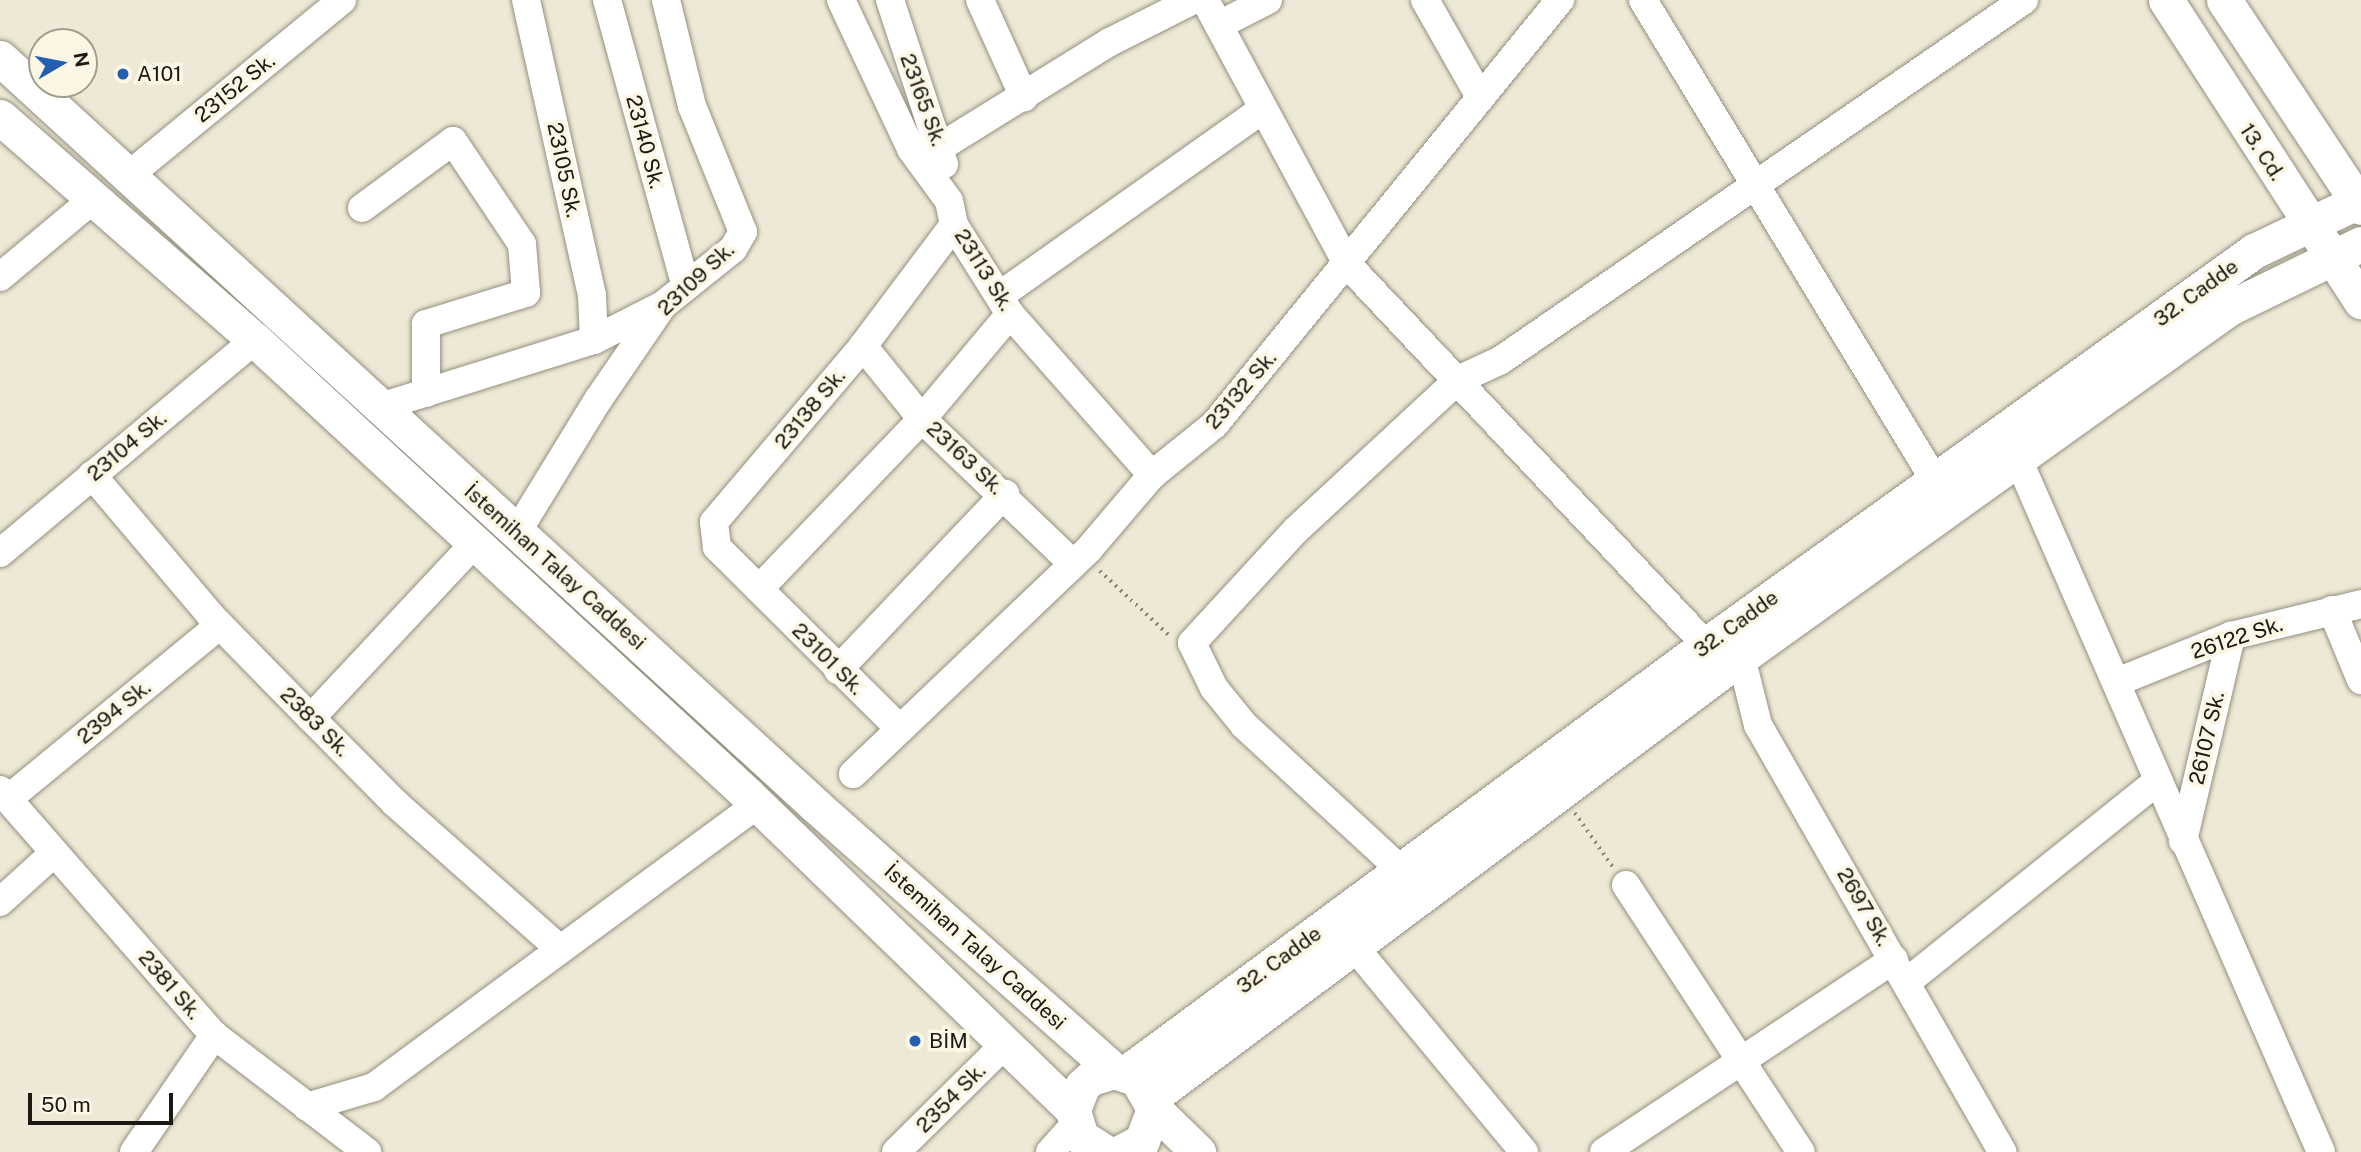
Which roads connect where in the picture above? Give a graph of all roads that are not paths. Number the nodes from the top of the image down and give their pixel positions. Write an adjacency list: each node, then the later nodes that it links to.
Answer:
1 (342, 0): 28 (street, 23152 Sk.)
2 (527, 0): 46 (street, 23105 Sk.)
3 (607, 0): 39 (street, 23140 Sk.)
4 (666, 0): 39 (street, 23109 Sk.)
5 (841, 0): 33 (street, 23113 Sk.)
6 (890, 0): 25 (street, 23165 Sk.)
7 (980, 0): 20 (street)
8 (1193, 0): 20 (street)
9 (1205, 0): 17 (street)
10 (1268, 0): 17 (street)
11 (1425, 0): 21 (street)
12 (1560, 0): 21 (street, 23132 Sk.)
13 (1643, 0): 29 (street)
14 (2024, 0): 29 (street)
15 (2166, 0): 19 (main road, 13. Cd.)
16 (2224, 0): 24 (main road)
17 (1219, 26): 22 (street)
18 (0, 58): 28 (main road, İstemihan Talay Caddesi)
19 (2213, 73): 26 (main road, 13. Cd.); 34 (main road)
20 (1024, 97): 25 (street)
21 (1480, 97): 37 (street, 23132 Sk.)
22 (1263, 109): 37 (street); 43 (street)
23 (0, 117): 30 (main road, İstemihan Talay Caddesi)
24 (2319, 142): 27 (main road); 31 (main road)
25 (942, 146): 33 (street, 23165 Sk.)
26 (2269, 165): 34 (main road, 13. Cd.); 35 (main road)
27 (2361, 167)
28 (128, 176): 50 (main road, İstemihan Talay Caddesi)
29 (1755, 181): 48 (street); 55 (street)
30 (91, 201): 38 (street); 45 (main road, İstemihan Talay Caddesi)
31 (2360, 203): 34 (main road, 32. Cadde)
32 (362, 208): 49 (street)
33 (951, 213): 43 (street, 23113 Sk.); 47 (street, 23138 Sk.)
34 (2305, 217): 35 (main road, 32. Cadde); 36 (main road, 13. Cd.)
35 (2254, 251): 55 (main road, 32. Cadde)
36 (2339, 255): 40 (main road, 32. Cadde); 41 (main road, 13. Cd.); 44 (main road)
37 (1348, 264): 48 (street); 54 (street, 23132 Sk.)
38 (0, 277)
39 (685, 284): 42 (street, 23109 Sk.)
40 (2275, 287): 41 (main road); 44 (main road, 32. Cadde)
41 (2361, 302)
42 (663, 305): 46 (street); 57 (street, 23109 Sk.)
43 (1004, 305): 51 (street); 54 (street, 23113 Sk.)
44 (2231, 307): 52 (main road, 32. Cadde)
45 (255, 340): 53 (street, 23104 Sk.); 58 (main road, İstemihan Talay Caddesi)
46 (594, 341): 49 (street)
47 (863, 346): 51 (street, 23163 Sk.); 61 (street, 23138 Sk.)
48 (1458, 380): 66 (street); 79 (street)
49 (426, 393): 50 (street)
50 (380, 407): 57 (main road, İstemihan Talay Caddesi)
51 (922, 419): 56 (street, 23163 Sk.); 61 (street)
52 (2018, 459): 67 (main road, 32. Cadde); 70 (street)
53 (92, 475): 59 (street, 23104 Sk.); 64 (street, 2383 Sk.)
54 (1152, 475): 60 (street, 23132 Sk.)
55 (1934, 479): 66 (main road, 32. Cadde)
56 (1005, 494): 60 (street, 23163 Sk.); 68 (street)
57 (517, 532): 88 (main road, İstemihan Talay Caddesi)
58 (475, 544): 71 (street); 76 (main road, İstemihan Talay Caddesi)
59 (0, 553)
60 (1078, 559): 72 (street, 23132 Sk.)
61 (759, 589): 68 (street, 23101 Sk.)
62 (2361, 604): 63 (street, 26122 Sk.)
63 (2332, 610): 65 (street, 26122 Sk.); 69 (street)
64 (220, 625): 71 (street, 2383 Sk.); 75 (street, 2394 Sk.)
65 (2231, 636): 70 (street, 26122 Sk.); 77 (street, 26107 Sk.)
66 (1706, 645): 79 (main road, 32. Cadde)
67 (1741, 657): 82 (main road, 32. Cadde); 84 (street, 2697 Sk.)
68 (838, 670): 72 (street, 23101 Sk.)
69 (2361, 680)
70 (2117, 682): 74 (street)
71 (312, 718): 83 (street, 2383 Sk.)
72 (899, 728): 73 (street, 23132 Sk.)
73 (853, 774)
74 (2158, 781): 77 (street); 84 (street)
75 (4, 794): 78 (street, 2381 Sk.)
76 (758, 804): 83 (street); 86 (main road, İstemihan Talay Caddesi)
77 (2183, 841): 103 (street)
78 (54, 853): 81 (street); 85 (street, 2381 Sk.)
79 (1401, 870): 88 (main road, 32. Cadde)
80 (1626, 886): 87 (street)
81 (0, 902)
82 (1352, 944): 89 (main road, 32. Cadde); 99 (street)
83 (559, 948): 90 (street)
84 (1901, 970): 87 (street); 102 (street, 2697 Sk.)
85 (214, 1035): 90 (street, 2381 Sk.); 92 (street)
86 (1006, 1044): 91 (main road, İstemihan Talay Caddesi); 94 (street, 2354 Sk.)
87 (1742, 1061): 100 (street); 101 (street)
88 (1120, 1072): 89 (main road, İstemihan Talay Caddesi); 91 (main road, 32. Cadde)
89 (1153, 1103): 97 (main road); 98 (main road)
90 (307, 1107): 93 (street, 2381 Sk.)
91 (1074, 1117): 95 (street); 96 (main road, İstemihan Talay Caddesi)
92 (134, 1152)
93 (367, 1152)
94 (897, 1152)
95 (1050, 1152)
96 (1105, 1152)
97 (1121, 1152)
98 (1198, 1152)
99 (1524, 1152)
100 (1604, 1152)
101 (1801, 1152)
102 (2003, 1152)
103 (2321, 1152)

